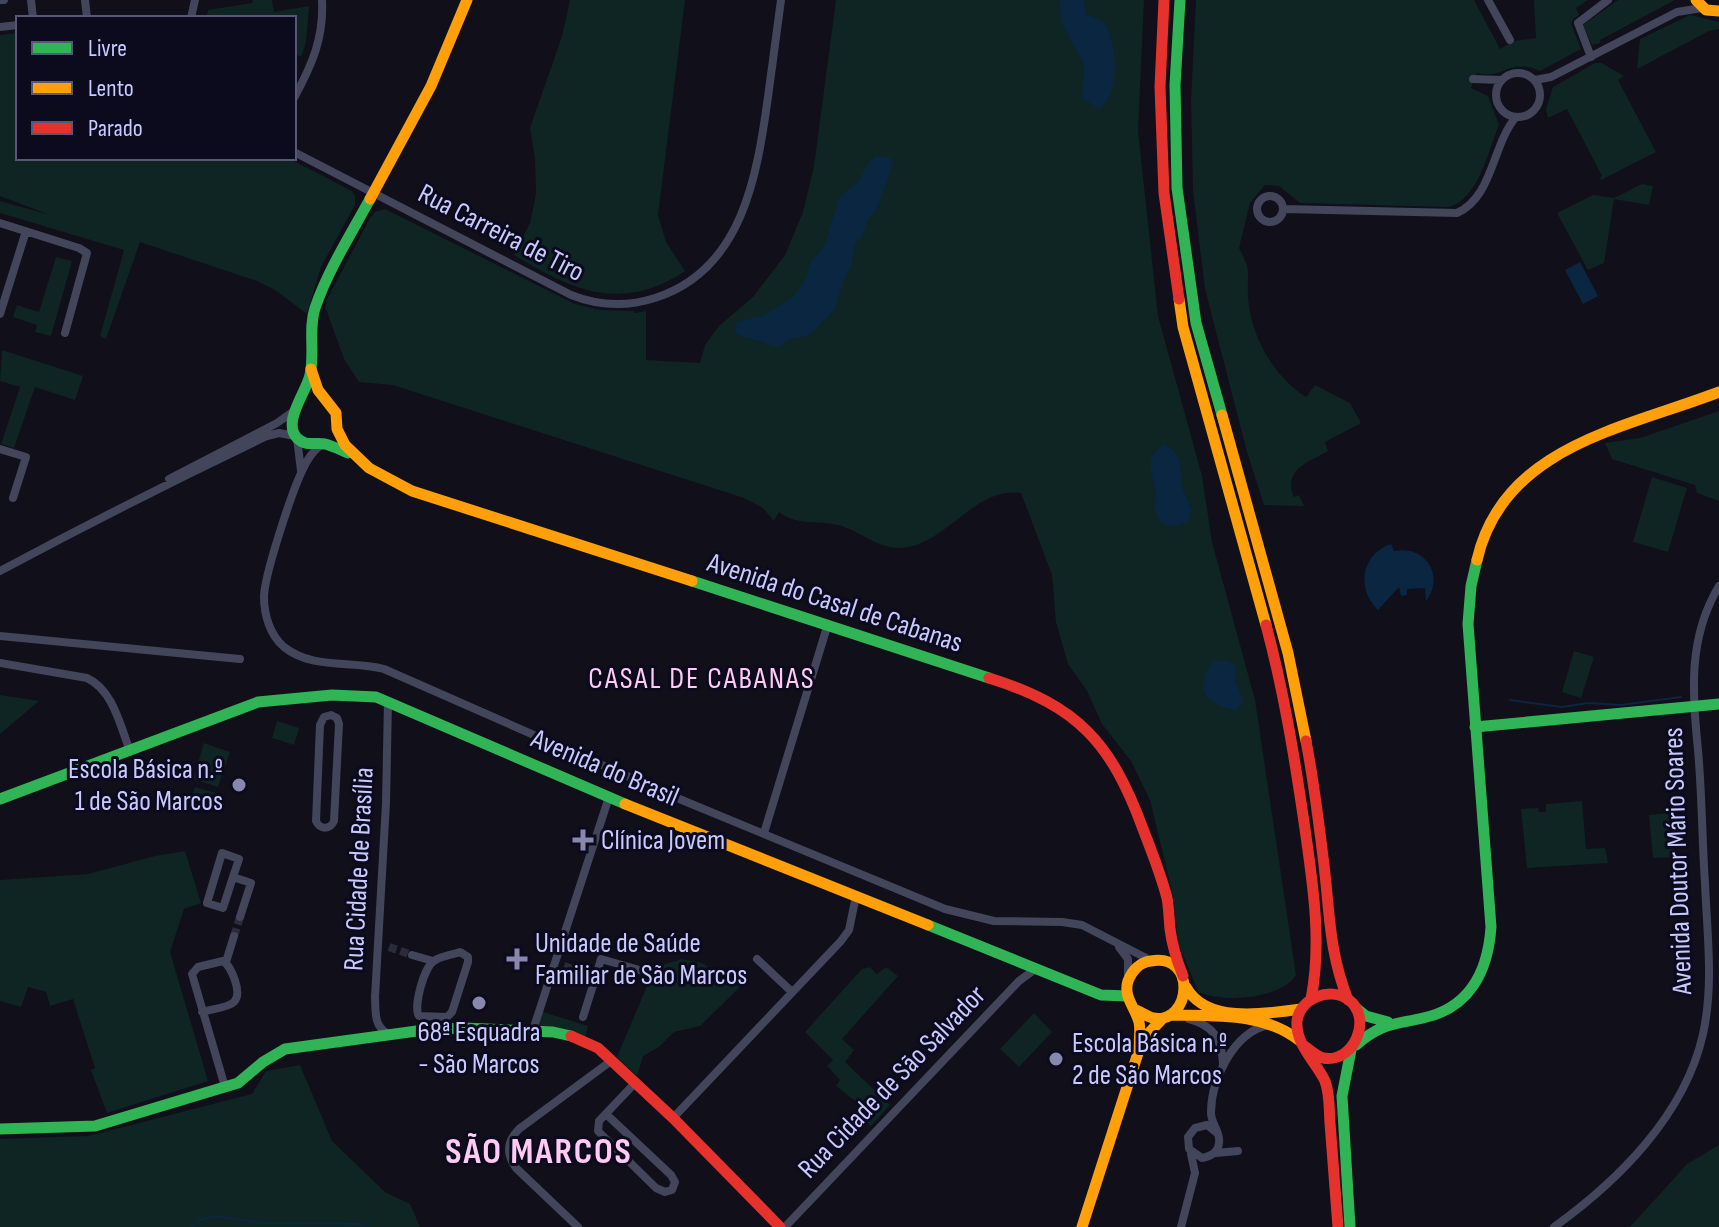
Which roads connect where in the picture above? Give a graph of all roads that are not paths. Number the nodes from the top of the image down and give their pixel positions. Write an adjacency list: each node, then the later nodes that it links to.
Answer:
1 (322, 0): 18 (street)
2 (467, 0): 24 (street, Avenida do Casal de Cabanas)
3 (781, 0): 24 (street, Rua Carreira de Tiro)
4 (1164, 0): 77 (street)
5 (1180, 0): 78 (street)
6 (1488, 0): 12 (street)
7 (1608, 0): 13 (street)
8 (1689, 0): 10 (street)
9 (1699, 4): 10 (street); 11 (street)
10 (1677, 12): 13 (street)
11 (1718, 12)
12 (1510, 40)
13 (1591, 57): 14 (street)
14 (1551, 77): 16 (street); 17 (street)
15 (1501, 80): 16 (street); 19 (street); 19 (street)
16 (1535, 80): 17 (street)
17 (1540, 92): 21 (street)
18 (296, 94)
19 (1496, 96): 20 (street)
20 (1504, 111): 21 (street); 22 (street)
21 (1516, 117): 22 (street)
22 (1501, 140): 25 (street)
23 (296, 153): 24 (street, Rua Carreira de Tiro)
24 (372, 193): 30 (street, Avenida do Casal de Cabanas)
25 (1284, 209)
26 (0, 223): 27 (street)
27 (26, 231): 28 (street); 29 (street)
28 (0, 314)
29 (65, 333)
30 (311, 369): 32 (street, Avenida do Casal de Cabanas); 33 (street, Avenida do Casal de Cabanas)
31 (1719, 392): 53 (street)
32 (325, 401): 33 (street); 34 (street, Avenida do Casal de Cabanas)
33 (297, 407): 35 (street, Avenida do Casal de Cabanas); 40 (street)
34 (337, 429): 36 (street); 38 (street, Avenida do Casal de Cabanas)
35 (296, 437): 36 (street, Avenida do Casal de Cabanas); 39 (street); 40 (street)
36 (323, 444): 38 (street, Avenida do Casal de Cabanas); 39 (street)
37 (0, 449): 41 (street)
38 (359, 459): 44 (street, Avenida do Casal de Cabanas)
39 (301, 471): 57 (street)
40 (152, 491): 42 (street)
41 (13, 498)
42 (0, 571)
43 (1719, 586): 51 (street, Avenida Doutor Mário Soares)
44 (827, 627): 57 (street); 61 (street, Avenida do Casal de Cabanas)
45 (0, 636): 46 (street)
46 (240, 659)
47 (0, 663): 54 (street)
48 (332, 695): 49 (street, Avenida do Brasil); 52 (street); 54 (street, Avenida do Brasil)
49 (387, 700): 55 (street, Avenida do Brasil); 87 (street, Rua Cidade de Brasília)
50 (1719, 704): 51 (street)
51 (1693, 707): 53 (street); 110 (street, Avenida Doutor Mário Soares)
52 (331, 715): 52 (street)
53 (1475, 727): 84 (street)
54 (130, 751): 56 (street, Avenida do Brasil)
55 (609, 797): 59 (street, Avenida do Brasil); 86 (street)
56 (0, 799)
57 (764, 833): 63 (street)
58 (233, 877): 58 (street); 60 (street)
59 (856, 896): 69 (street, Avenida do Brasil); 75 (street)
60 (240, 917)
61 (1170, 926): 66 (street); 74 (street, Avenida do Casal de Cabanas)
62 (234, 936): 68 (street)
63 (1113, 940): 66 (street); 73 (street)
64 (412, 955): 67 (street)
65 (757, 959): 75 (street)
66 (1152, 960): 73 (street); 74 (street)
67 (433, 961): 67 (street)
68 (226, 962): 81 (street); 81 (street)
69 (1034, 970): 76 (street, Avenida do Brasil); 105 (street, Rua Cidade de São Salvador)
70 (581, 972): 72 (street)
71 (650, 973): 72 (street)
72 (596, 976): 83 (street)
73 (1128, 981): 76 (street)
74 (1184, 982): 79 (street); 82 (street)
75 (792, 992): 97 (street)
76 (1127, 996): 80 (street)
77 (1311, 999): 78 (street); 79 (street)
78 (1352, 1004): 84 (street); 89 (street)
79 (1301, 1009): 88 (street)
80 (1136, 1010): 82 (street); 90 (street)
81 (202, 1012): 94 (street)
82 (1170, 1016): 85 (street); 90 (street); 92 (street)
83 (583, 1017)
84 (1392, 1023): 89 (street)
85 (1270, 1024): 88 (street); 92 (street)
86 (533, 1030): 87 (street); 91 (street)
87 (388, 1034): 94 (street)
88 (1301, 1043): 89 (street); 108 (street)
89 (1353, 1047): 109 (street)
90 (1138, 1053): 106 (street)
91 (611, 1061): 93 (street); 104 (street)
92 (1223, 1064): 95 (street)
93 (635, 1083): 96 (street); 97 (street)
94 (225, 1087): 99 (street)
95 (1211, 1109): 98 (street); 100 (street)
96 (606, 1114): 96 (street)
97 (673, 1118): 105 (street)
98 (1195, 1128): 100 (street); 101 (street)
99 (0, 1129)
100 (1218, 1134): 102 (street); 102 (street)
101 (1189, 1149): 102 (street); 103 (street)
102 (1212, 1155): 103 (street)
103 (1195, 1173): 107 (street)
104 (578, 1227)
105 (783, 1227)
106 (1082, 1227)
107 (1181, 1227)
108 (1338, 1227)
109 (1350, 1227)
110 (1554, 1227)

